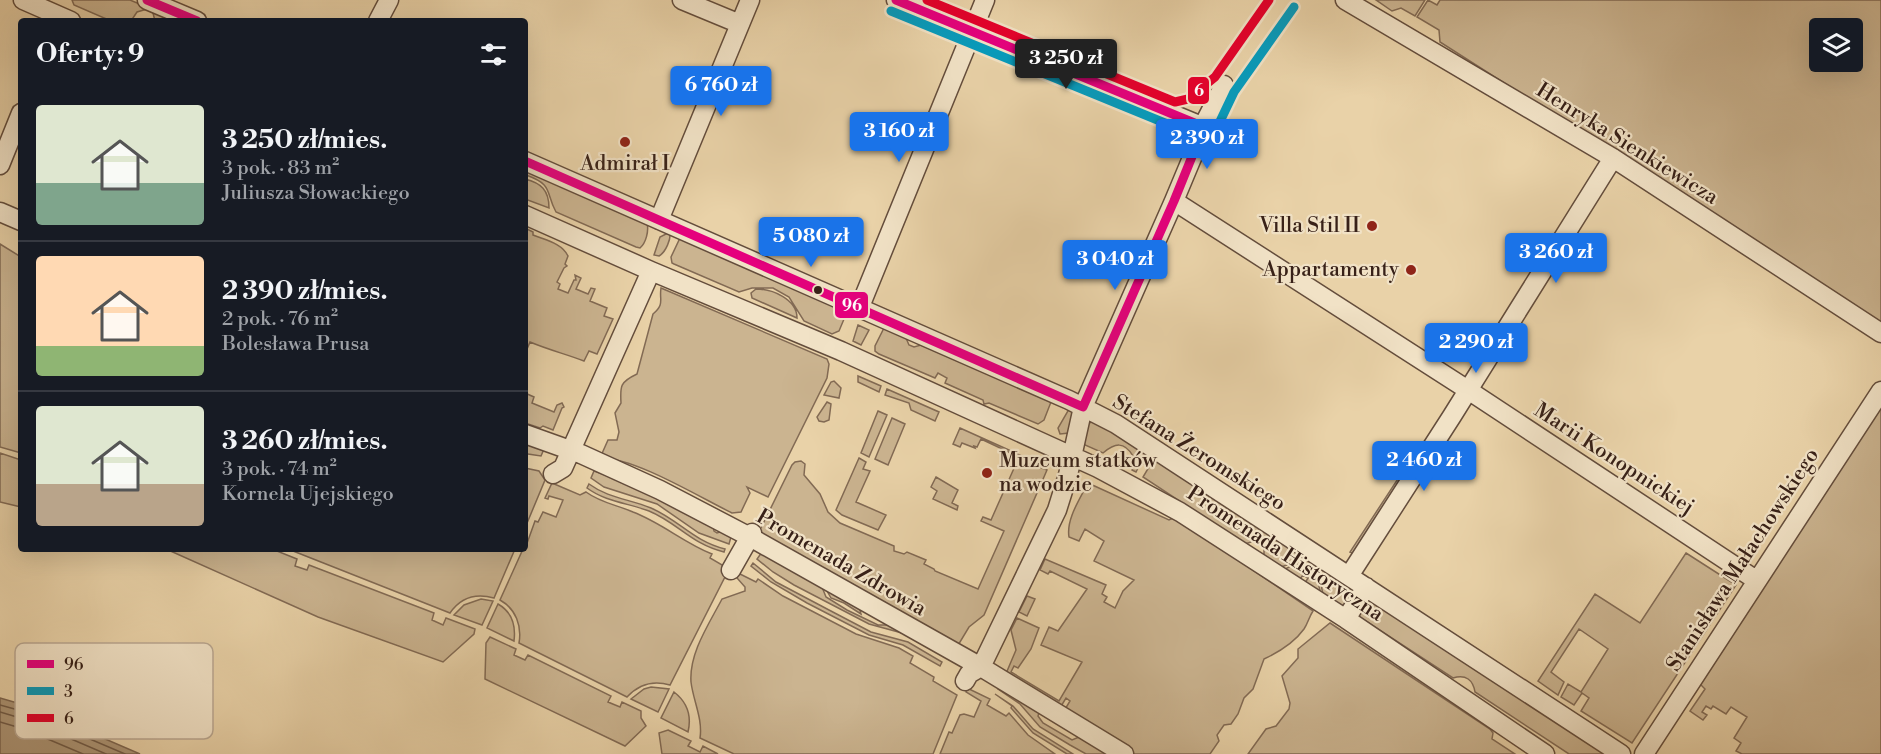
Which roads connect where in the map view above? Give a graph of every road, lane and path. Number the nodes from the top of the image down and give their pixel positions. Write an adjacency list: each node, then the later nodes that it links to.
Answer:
1 (22, 0): 9 (street)
2 (147, 0): 10 (street)
3 (389, 0): 11 (street)
4 (682, 0): 12 (street)
5 (750, 0): 12 (street)
6 (896, 0): 13 (street)
7 (985, 0): 13 (street)
8 (1345, 0): 17 (street, Henryka Sienkiewicza)
9 (63, 14)
10 (190, 18)
11 (380, 18)
12 (740, 24): 24 (street)
13 (972, 32): 14 (street); 26 (street)
14 (1174, 115): 16 (street); 16 (street)
15 (18, 120): 19 (street)
16 (1204, 127): 20 (street)
17 (1613, 158): 27 (street, Henryka Sienkiewicza); 28 (street)
18 (528, 162): 24 (street, Stefana Żeromskiego)
19 (0, 165)
20 (1174, 201): 28 (street, Marii Konopnickiej); 30 (street)
21 (0, 212): 23 (street)
22 (528, 216): 25 (street, Promenada Historyczna)
23 (18, 220)
24 (659, 220): 26 (street, Stefana Żeromskiego)
25 (651, 271): 32 (street); 33 (street, Promenada Historyczna)
26 (859, 309): 30 (street, Stefana Żeromskiego)
27 (1881, 333)
28 (1468, 390): 37 (street); 38 (street, Marii Konopnickiej)
29 (1881, 391): 38 (street, Stanisława Małachowskiego)
30 (1083, 407): 33 (street); 37 (street, Stefana Żeromskiego)
31 (528, 435): 32 (street, Promenada Zdrowia)
32 (571, 451): 34 (street); 35 (street, Promenada Zdrowia)
33 (1072, 457): 40 (street, Promenada Historyczna); 41 (street)
34 (553, 474)
35 (751, 535): 36 (street); 41 (street, Promenada Zdrowia)
36 (731, 570)
37 (1349, 576): 39 (street, Stefana Żeromskiego)
38 (1756, 580): 46 (street, Stanisława Małachowskiego)
39 (1366, 587): 40 (street); 45 (street, Stefana Żeromskiego)
40 (1346, 619): 44 (street, Promenada Historyczna)
41 (981, 667): 42 (street); 43 (street, Promenada Zdrowia)
42 (965, 681)
43 (1124, 754)
44 (1545, 754)
45 (1621, 754)
46 (1644, 754)

